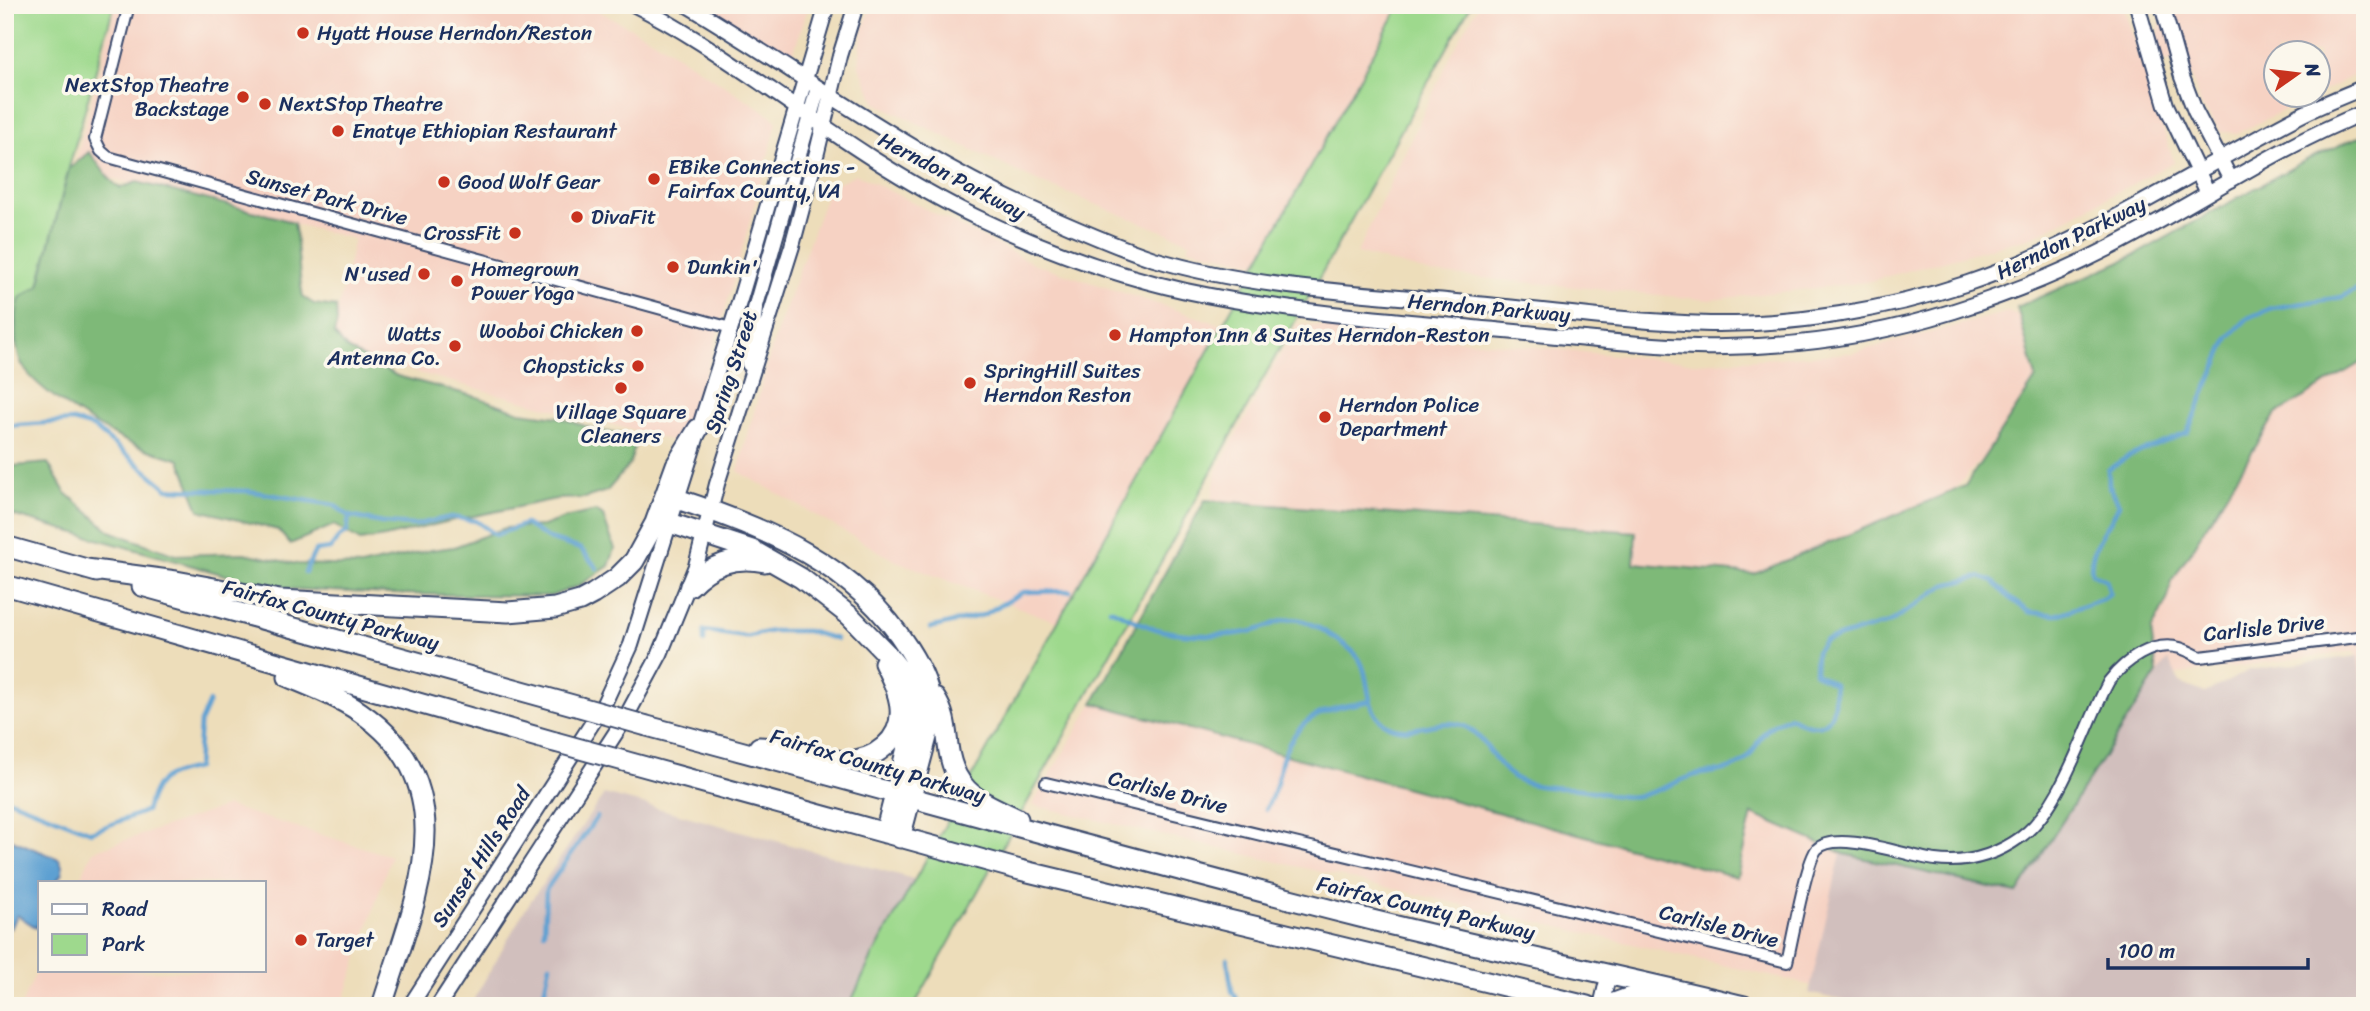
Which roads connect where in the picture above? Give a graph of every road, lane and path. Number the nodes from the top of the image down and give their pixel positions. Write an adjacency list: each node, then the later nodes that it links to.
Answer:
1 (129, 5): 19 (street, Sunset Park Drive)
2 (635, 5): 11 (main road, Herndon Parkway)
3 (687, 5): 8 (main road, Herndon Parkway)
4 (827, 5): 8 (main road, Spring Street)
5 (856, 5): 10 (main road, Spring Street)
6 (2137, 5): 16 (main road)
7 (2162, 5): 15 (main road)
8 (804, 80): 10 (main road, Herndon Parkway); 11 (main road, Spring Street)
9 (2365, 87): 15 (main road, Herndon Parkway)
10 (824, 92): 13 (main road); 14 (main road, Spring Street); 16 (main road, Herndon Parkway)
11 (796, 107): 13 (main road, Herndon Parkway); 19 (main road, Spring Street)
12 (2365, 112): 17 (main road, Herndon Parkway)
13 (810, 117): 14 (main road, Herndon Parkway); 20 (main road)
14 (824, 126): 18 (main road, Herndon Parkway); 20 (main road, Spring Street)
15 (2220, 159): 16 (main road, Herndon Parkway); 17 (main road)
16 (2197, 172): 18 (main road)
17 (2231, 180): 18 (main road, Herndon Parkway)
18 (2208, 192)
19 (731, 328): 21 (main road, Spring Street)
20 (745, 397): 23 (main road, Spring Street)
21 (698, 429): 22 (main road, Spring Street); 28 (highway)
22 (677, 499): 23 (highway); 24 (main road, Spring Street)
23 (711, 510): 25 (main road, Spring Street); 34 (highway)
24 (670, 523): 25 (highway); 35 (main road, Spring Street)
25 (705, 533): 27 (highway); 30 (main road, Spring Street)
26 (5, 546): 28 (highway, Fairfax County Parkway)
27 (786, 568): 30 (highway); 32 (highway)
28 (86, 569): 36 (highway, Fairfax County Parkway, bridge)
29 (5, 585): 33 (highway)
30 (690, 586): 46 (main road, Spring Street)
31 (2365, 636): 37 (street, Carlisle Drive)
32 (873, 640): 36 (highway); 38 (highway)
33 (223, 648): 39 (highway, bridge); 44 (highway)
34 (929, 690): 38 (highway); 40 (highway)
35 (588, 732): 45 (main road, Sunset Hills Road)
36 (717, 745): 38 (highway, Fairfax County Parkway)
37 (1046, 783)
38 (903, 796): 39 (highway); 40 (highway, Fairfax County Parkway)
39 (892, 836): 47 (highway)
40 (1063, 841): 41 (highway, Fairfax County Parkway)
41 (1609, 973): 42 (highway, Fairfax County Parkway); 48 (main road)
42 (1632, 978): 43 (main road); 50 (highway, Fairfax County Parkway)
43 (1627, 1002): 48 (highway); 49 (highway)
44 (382, 1006)
45 (410, 1006)
46 (438, 1006)
47 (1587, 1006)
48 (1604, 1006)
49 (1664, 1006)
50 (1744, 1006)

